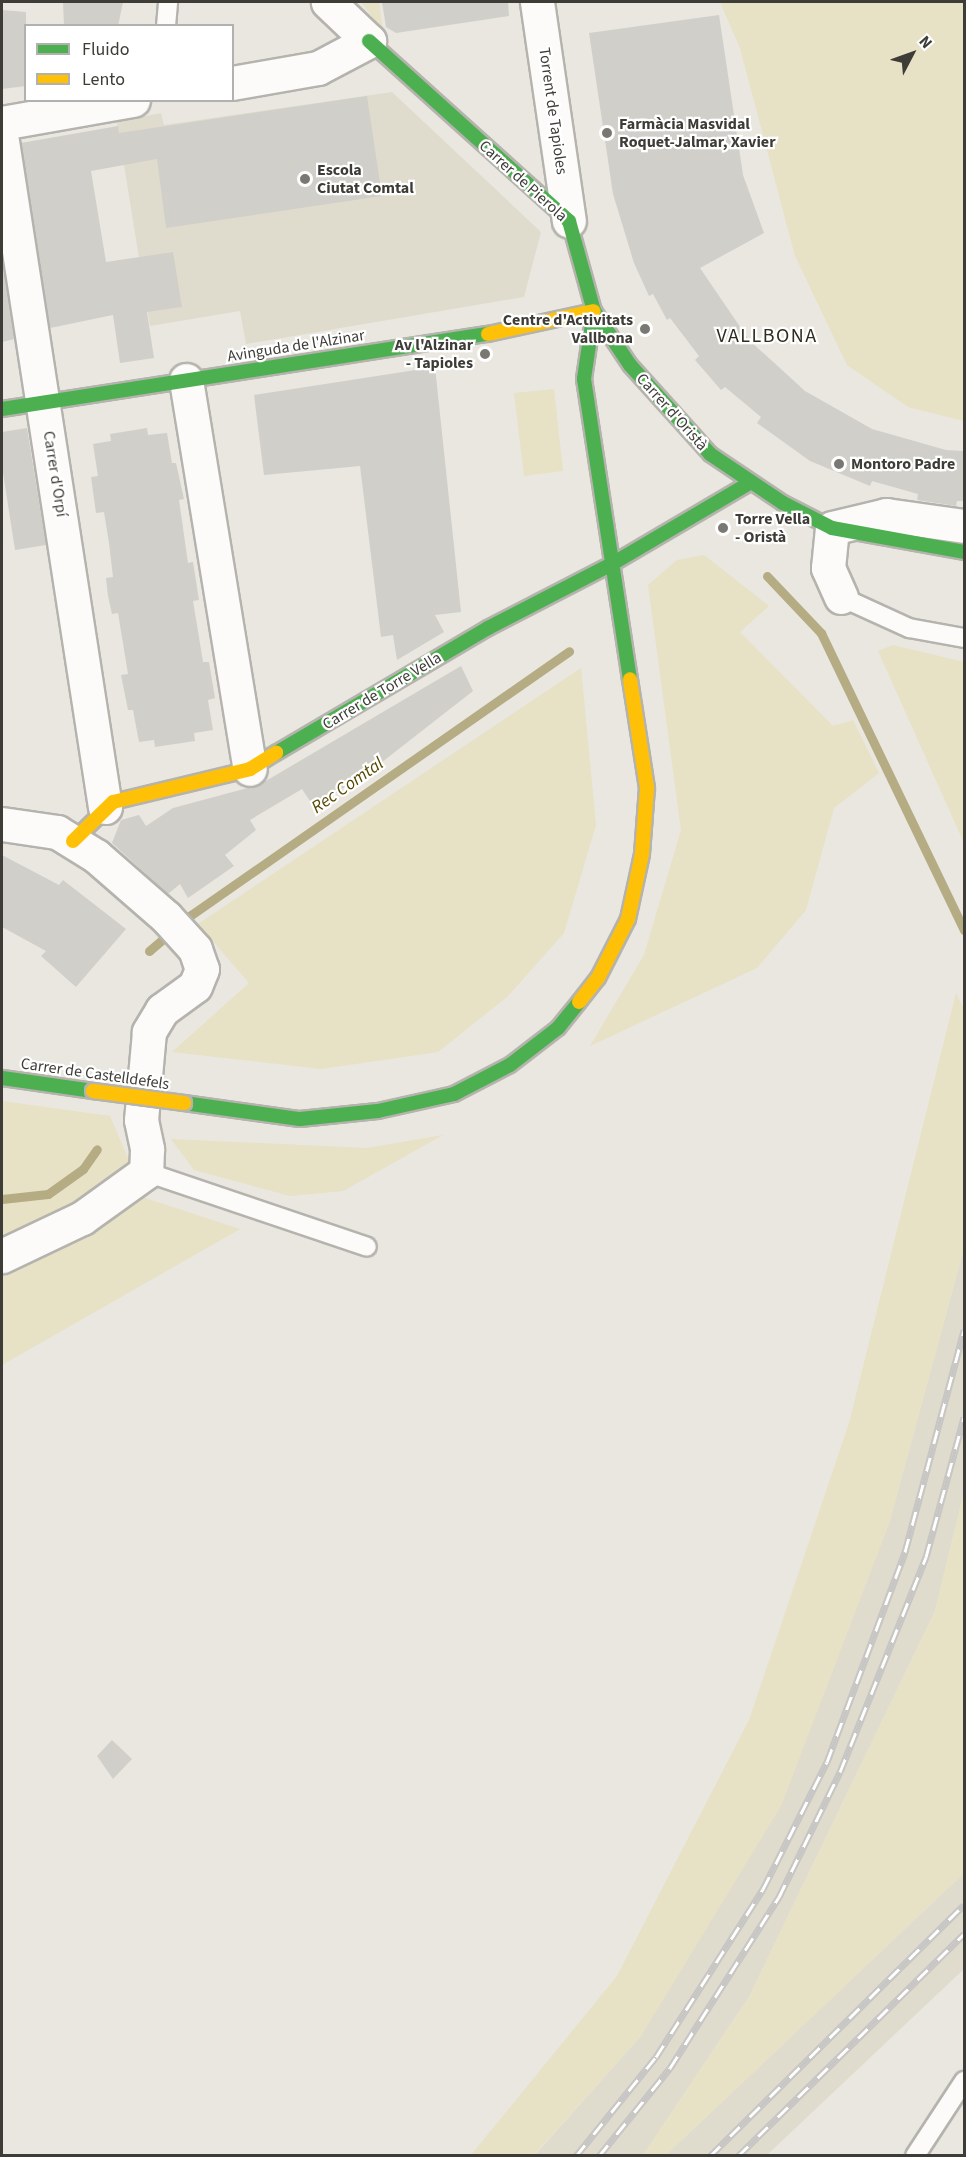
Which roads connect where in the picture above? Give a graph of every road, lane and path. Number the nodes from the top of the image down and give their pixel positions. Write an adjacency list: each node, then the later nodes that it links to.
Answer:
1 (168, 2): 4 (lane)
2 (328, 2): 5 (street, Carrer de Pierola)
3 (537, 2): 10 (street, Torrent de Tapioles)
4 (166, 24)
5 (369, 41): 6 (street); 10 (street, Carrer de Pierola)
6 (234, 83)
7 (122, 102): 8 (street)
8 (2, 123)
9 (2, 141): 13 (street, Carrer d'Orpí)
10 (569, 221): 11 (street, Carrer de Pierola)
11 (594, 311): 12 (street, Avinguda de l'Alzinar); 15 (street, Carrer d'Oristà); 19 (street, Carrer de Pierola)
12 (186, 380): 13 (street, Avinguda de l'Alzinar); 22 (street)
13 (43, 402): 14 (street, Avinguda de l'Alzinar); 23 (street, Carrer d'Orpí)
14 (2, 408)
15 (751, 482): 17 (street, Carrer d'Oristà); 19 (street, Carrer de Torre Vella)
16 (964, 526): 17 (street)
17 (832, 528): 18 (street, Carrer d'Oristà); 20 (street)
18 (964, 552)
19 (612, 564): 22 (street, Carrer de Torre Vella); 26 (street, Carrer de Castelldefels, bridge)
20 (841, 597): 21 (lane)
21 (964, 638)
22 (250, 769): 23 (street, Carrer de Torre Vella)
23 (105, 807): 25 (street, Carrer de Torre Vella)
24 (2, 824): 25 (street)
25 (73, 841): 27 (street)
26 (2, 1078)
27 (146, 1172): 28 (lane); 29 (street)
28 (367, 1247)
29 (2, 1256)
30 (964, 2081): 31 (lane)
31 (915, 2156)

